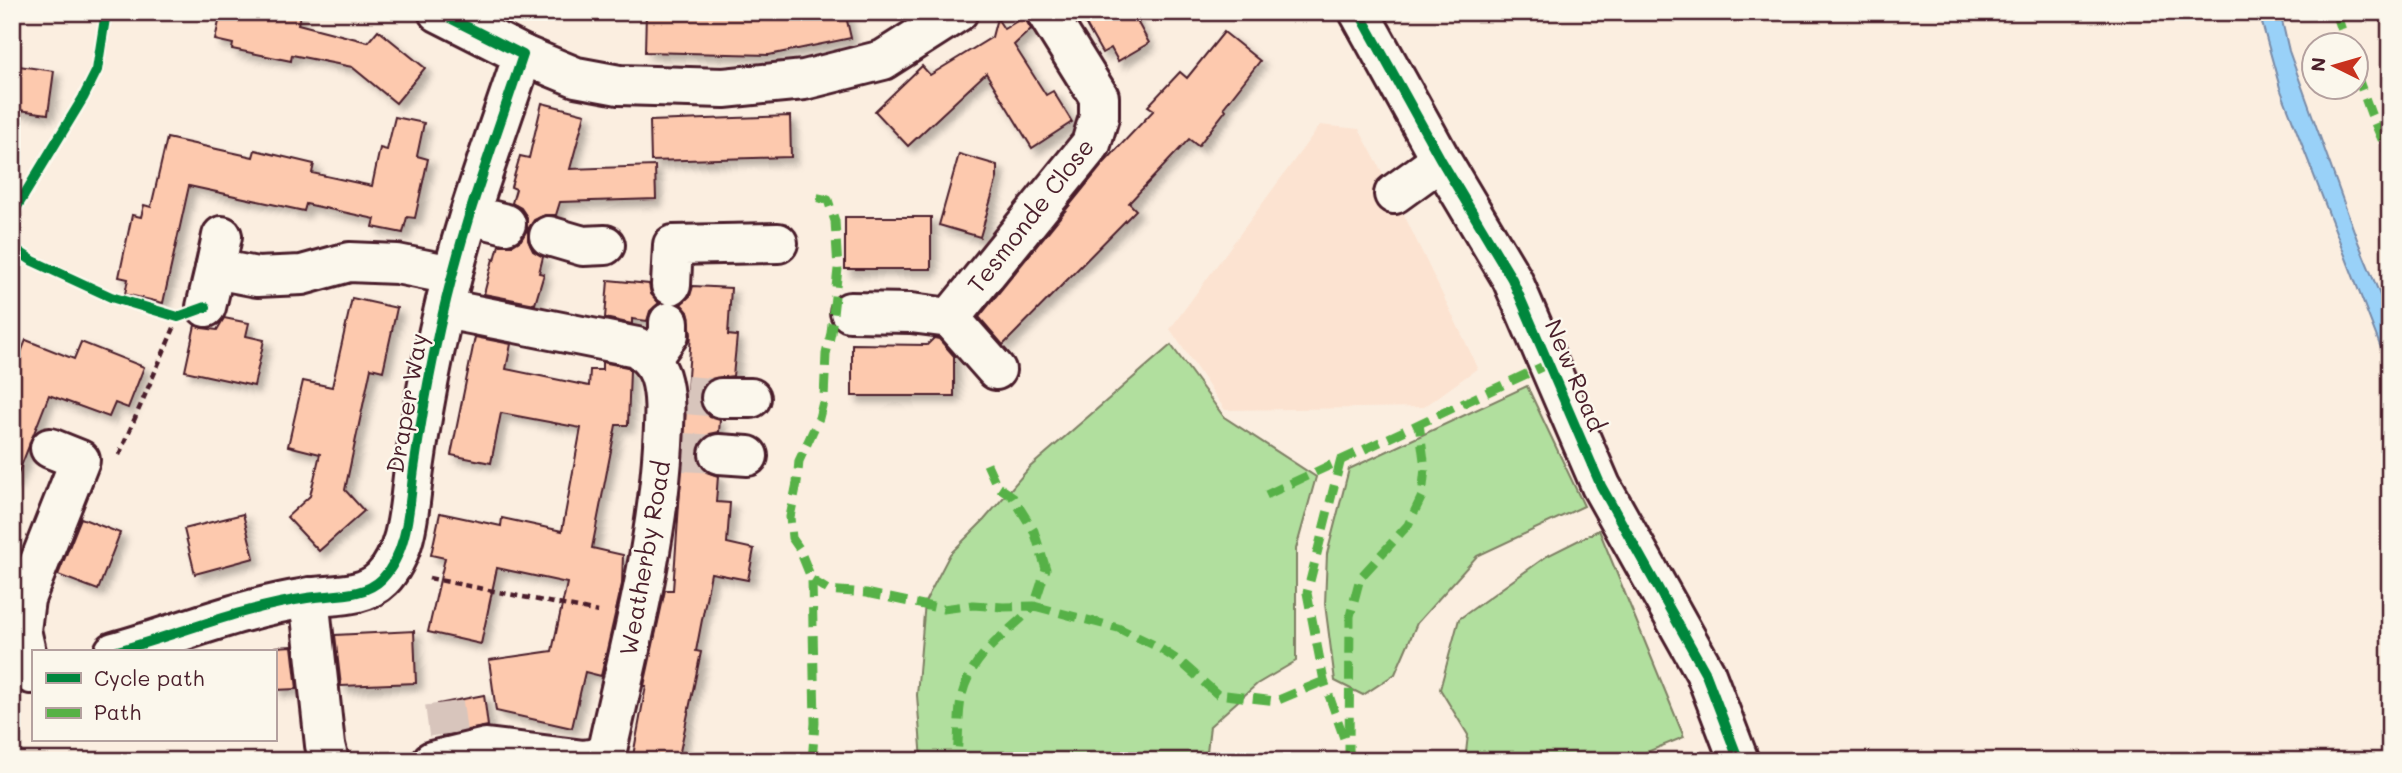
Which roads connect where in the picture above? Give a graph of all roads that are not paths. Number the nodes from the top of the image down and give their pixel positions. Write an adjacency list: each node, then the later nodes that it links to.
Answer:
1 (438, 12): 5 (street)
2 (958, 12): 5 (street)
3 (1359, 12): 6 (street, New Road)
4 (1053, 23): 16 (street, Tesmonde Close)
5 (523, 55): 8 (street, Draper Way)
6 (1441, 160): 7 (street); 26 (street, New Road)
7 (1394, 194)
8 (470, 215): 9 (street); 13 (street, Draper Way)
9 (506, 225)
10 (549, 236): 12 (street)
11 (778, 243): 17 (street)
12 (605, 245)
13 (449, 292): 14 (street); 17 (street); 20 (street, Draper Way)
14 (206, 307)
15 (850, 312): 16 (street, Tesmonde Close)
16 (950, 318): 18 (street, Tesmonde Close)
17 (651, 359): 24 (street, Weatherby Road)
18 (996, 370)
19 (79, 459): 22 (street)
20 (309, 597): 21 (street, Draper Way); 25 (street)
21 (120, 650)
22 (25, 675)
23 (444, 753): 24 (street, Weatherby Road)
24 (598, 760)
25 (329, 761)
26 (1739, 761)

